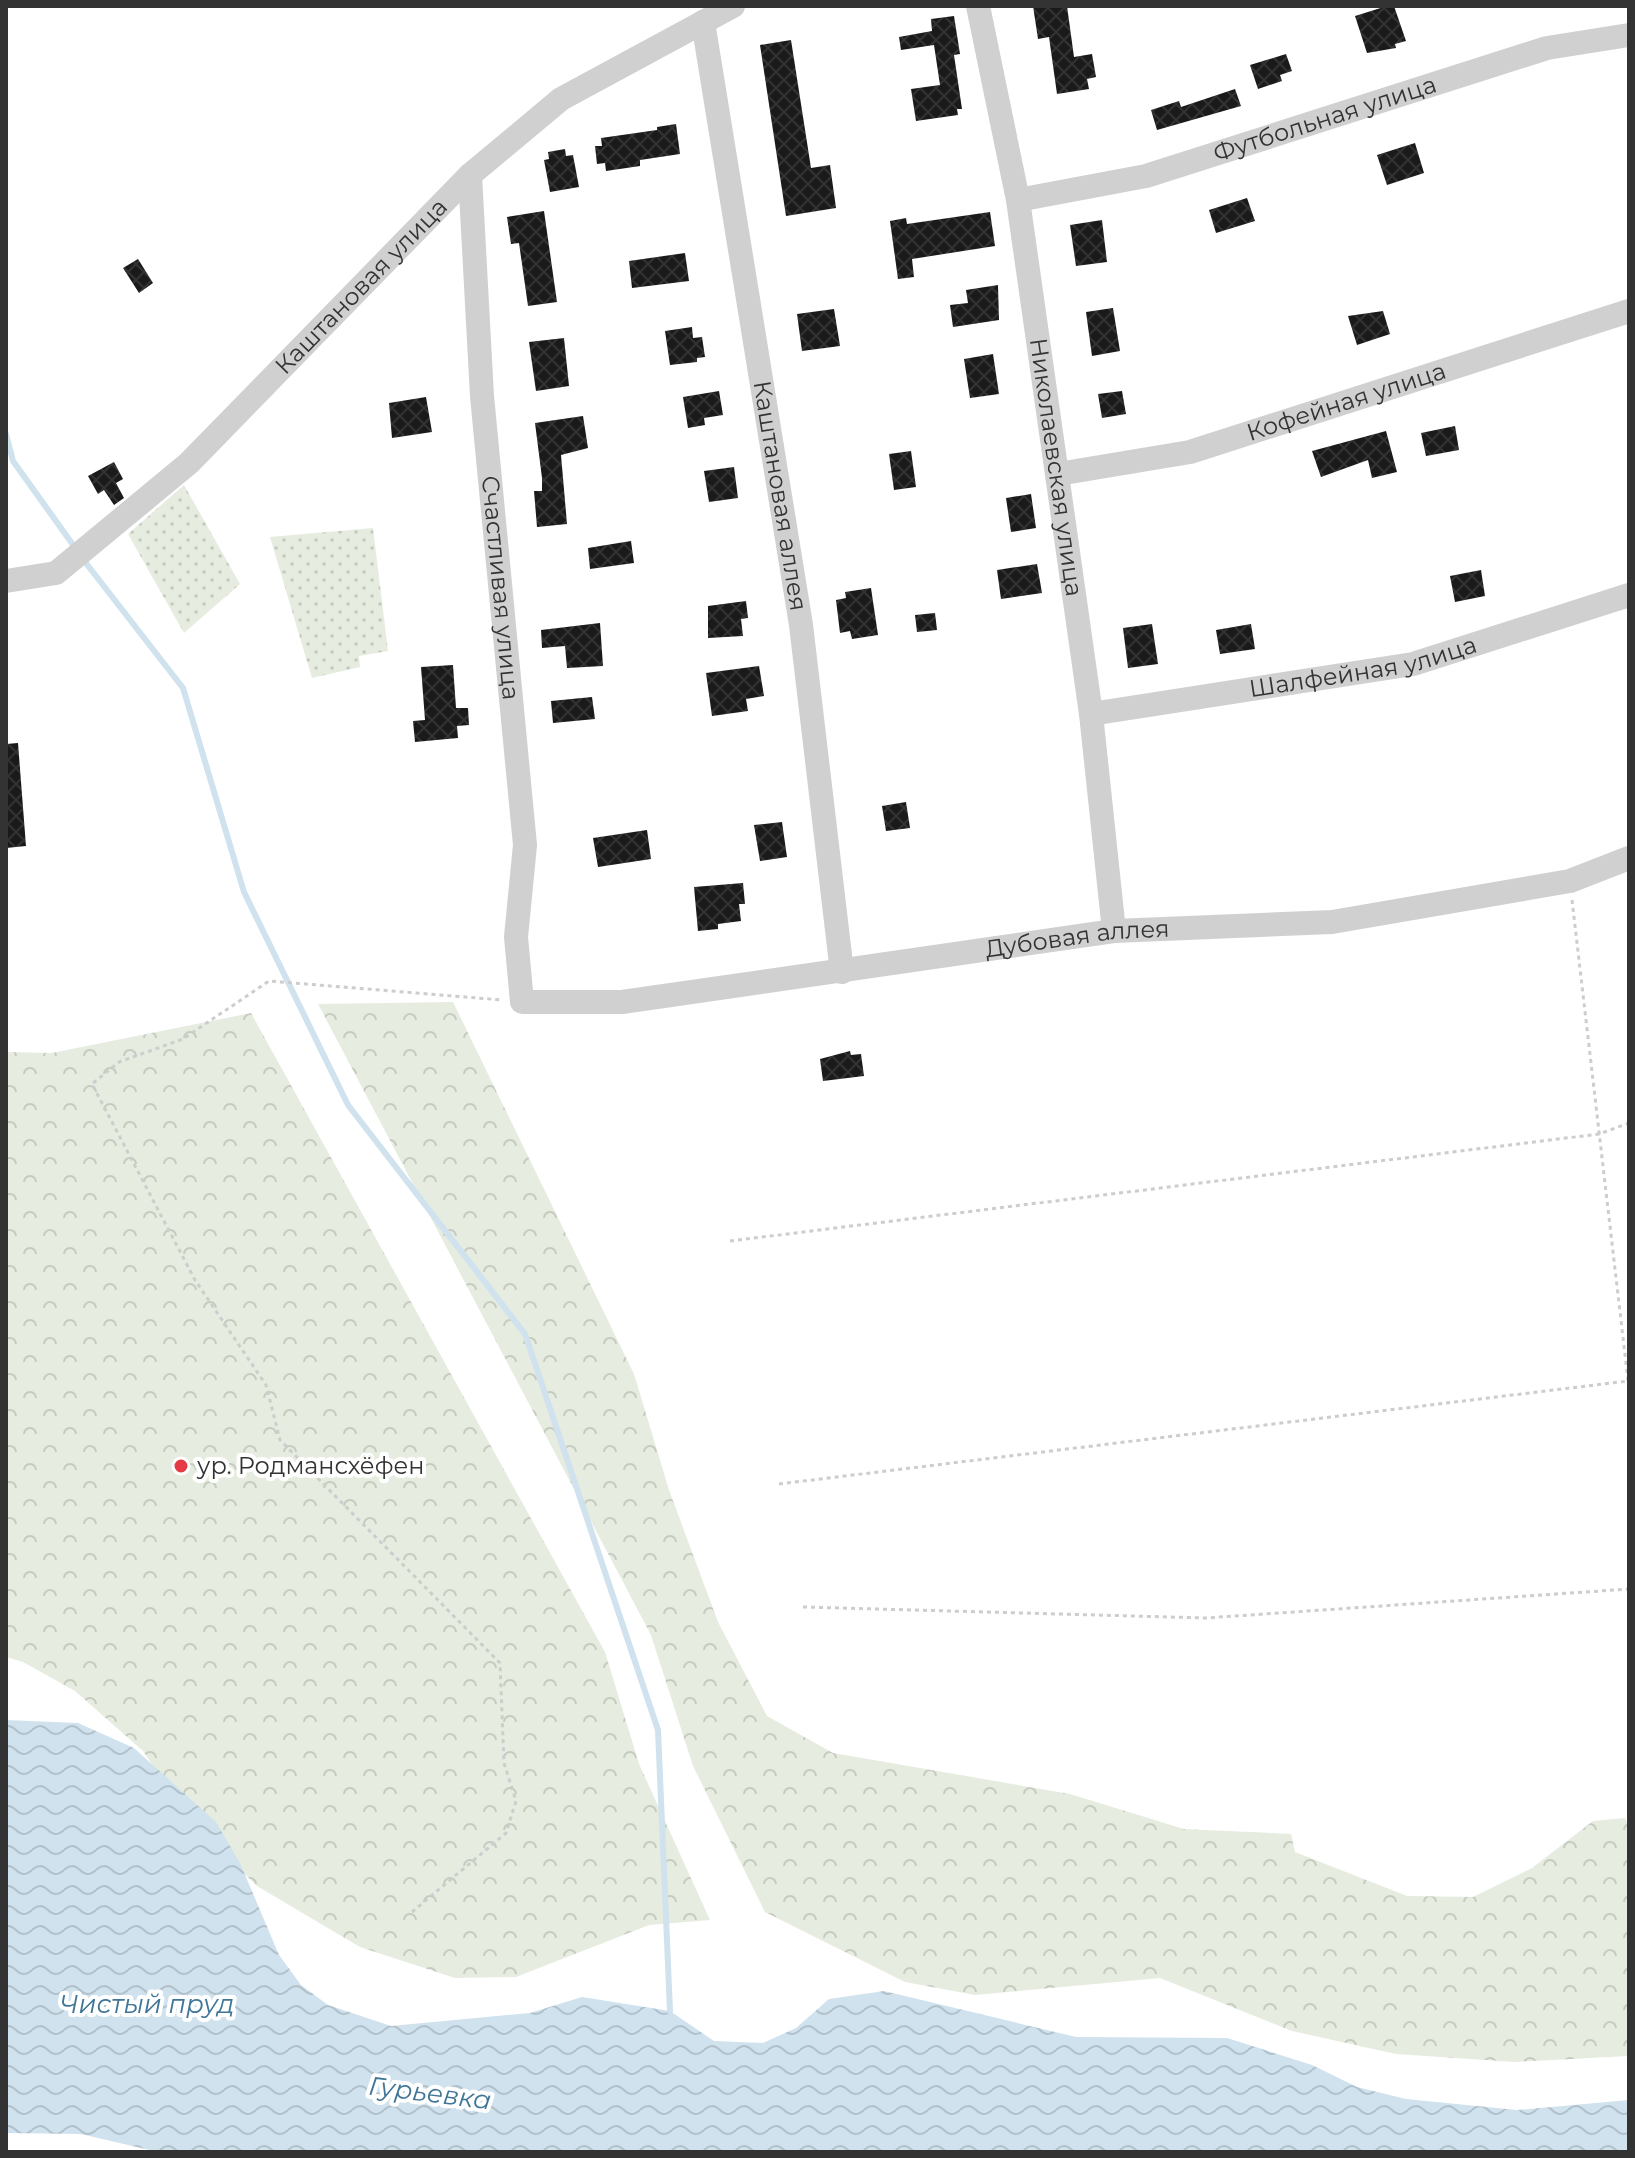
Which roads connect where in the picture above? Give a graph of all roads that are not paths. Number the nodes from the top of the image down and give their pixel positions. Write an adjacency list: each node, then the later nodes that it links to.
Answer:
1 (733, 6): 3 (street, Каштановая улица)
2 (978, 6): 6 (street, Николаевская улица)
3 (703, 22): 5 (street, Каштановая улица); 14 (street, Каштановая аллея)
4 (1629, 35): 6 (street, Футбольная улица)
5 (470, 175): 9 (street, Каштановая улица); 15 (street, Счастливая улица)
6 (1018, 200): 8 (street, Николаевская улица)
7 (1629, 311): 8 (street, Кофейная улица)
8 (1058, 474): 11 (street, Николаевская улица)
9 (6, 581)
10 (1629, 595): 11 (street, Шалфейная улица)
11 (1091, 714): 13 (street, Николаевская улица)
12 (1629, 858): 13 (street, Дубовая аллея)
13 (1114, 931): 14 (street, Дубовая аллея)
14 (842, 972): 15 (street, Дубовая аллея)
15 (522, 1002)

